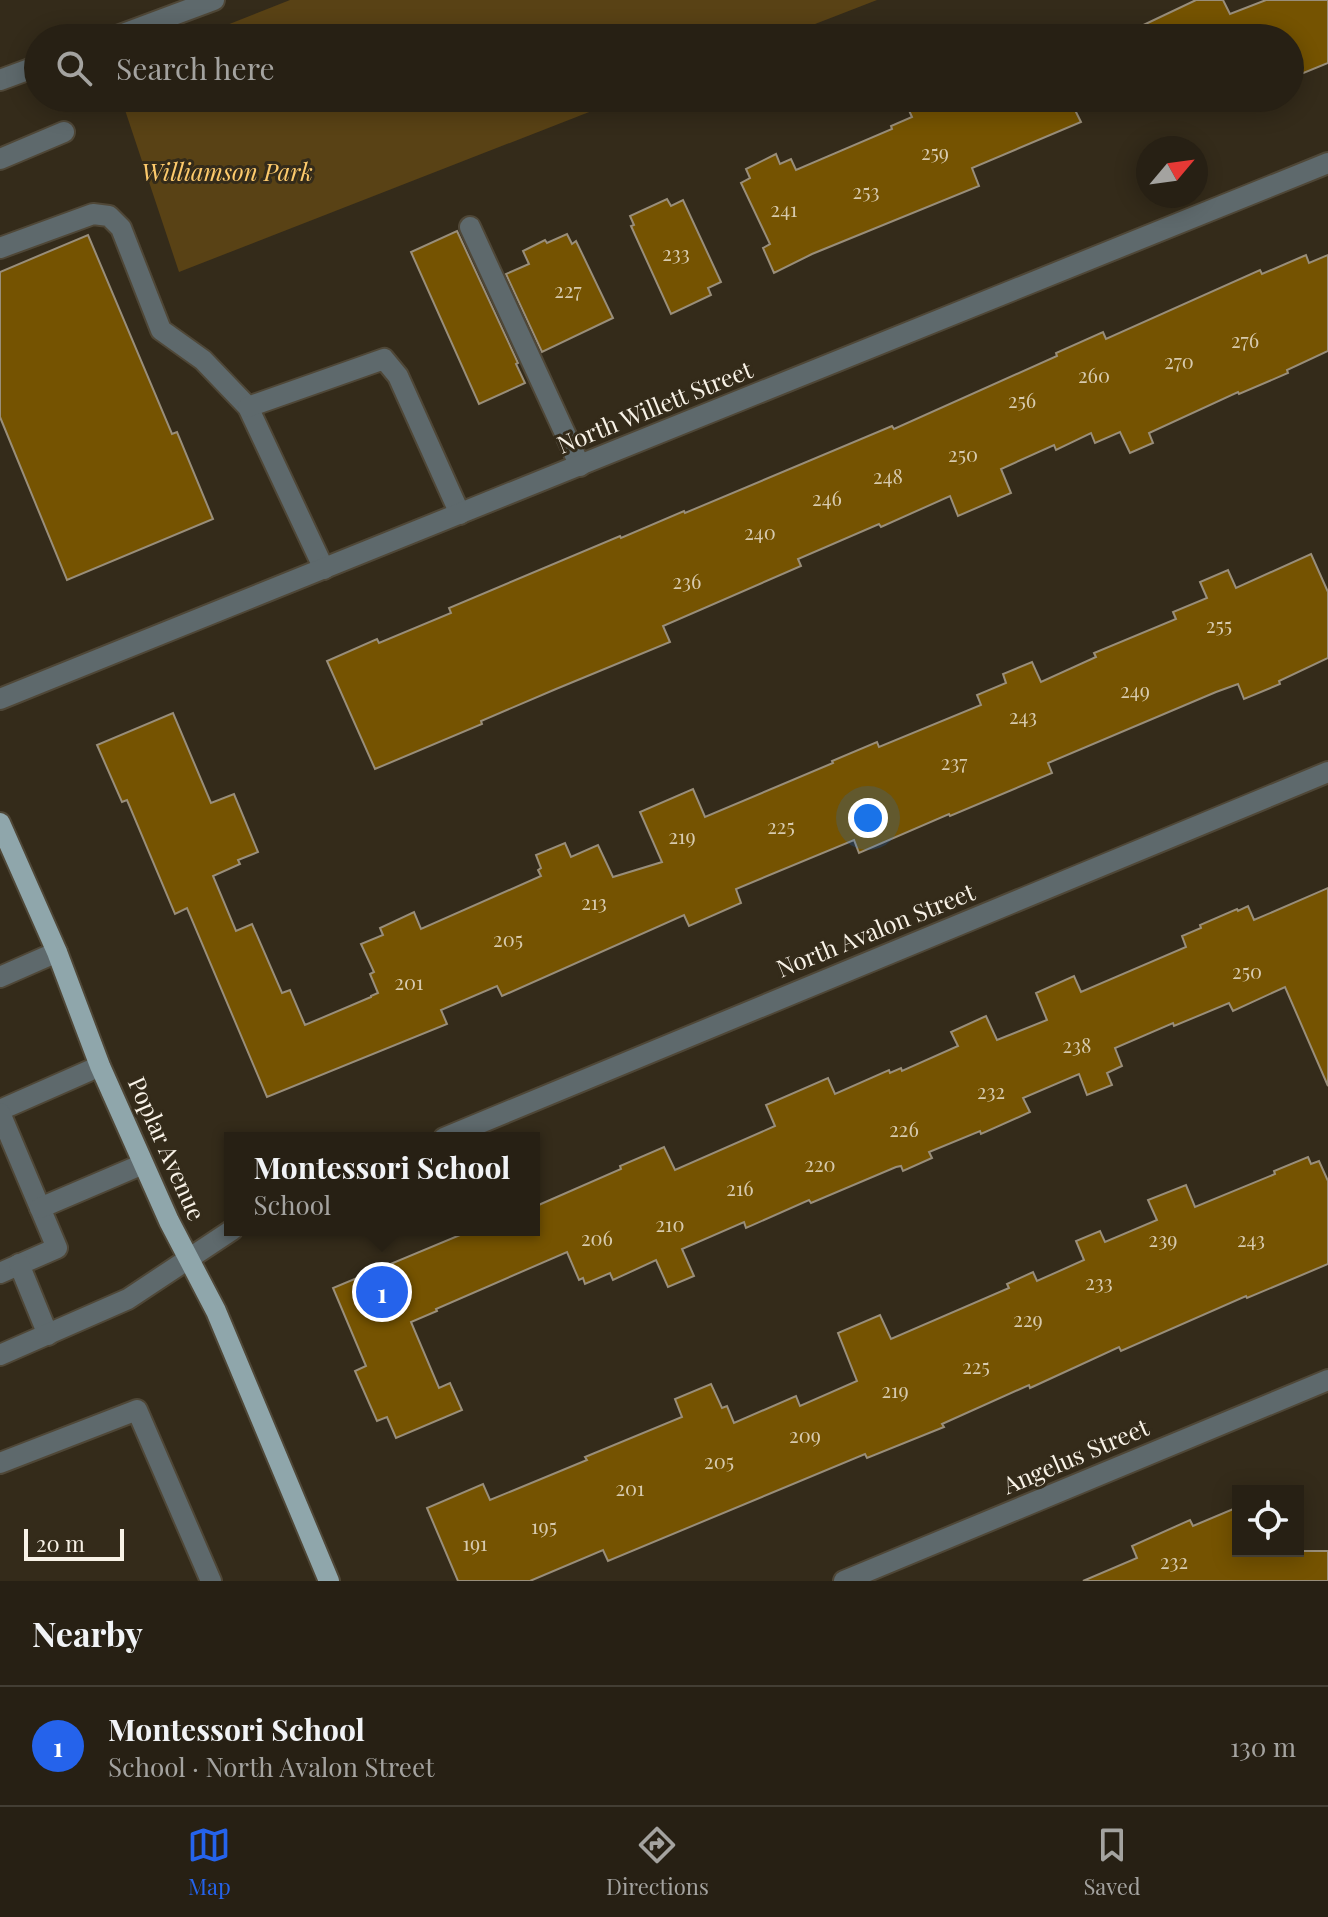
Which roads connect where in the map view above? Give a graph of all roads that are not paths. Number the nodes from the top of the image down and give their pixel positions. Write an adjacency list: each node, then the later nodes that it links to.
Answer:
1 (214, 0): 2 (street)
2 (150, 24)
3 (24, 71): 4 (street)
4 (0, 80)
5 (64, 132): 6 (street)
6 (0, 159)
7 (1328, 163): 11 (street, North Willett Street)
8 (470, 227): 11 (street)
9 (0, 248): 10 (street)
10 (248, 407): 12 (street); 13 (street)
11 (580, 466): 12 (street, North Willett Street)
12 (460, 514): 13 (street, North Willett Street)
13 (324, 569): 14 (street, North Willett Street)
14 (0, 699)
15 (1328, 772): 21 (street, North Avalon Street)
16 (0, 823): 17 (main road, Poplar Avenue)
17 (57, 952): 18 (street); 19 (main road, Poplar Avenue)
18 (0, 977)
19 (100, 1066): 20 (street); 22 (main road, Poplar Avenue)
20 (0, 1112): 23 (street)
21 (458, 1132)
22 (143, 1164): 23 (street); 25 (main road, Poplar Avenue)
23 (40, 1208): 26 (street)
24 (224, 1235): 25 (street)
25 (189, 1258): 28 (street); 33 (main road, Poplar Avenue)
26 (19, 1264): 27 (street); 28 (street)
27 (0, 1273)
28 (48, 1335): 29 (street)
29 (0, 1355)
30 (1328, 1380): 34 (street, Angelus Street)
31 (0, 1463): 32 (street)
32 (211, 1581)
33 (329, 1581)
34 (844, 1581)

